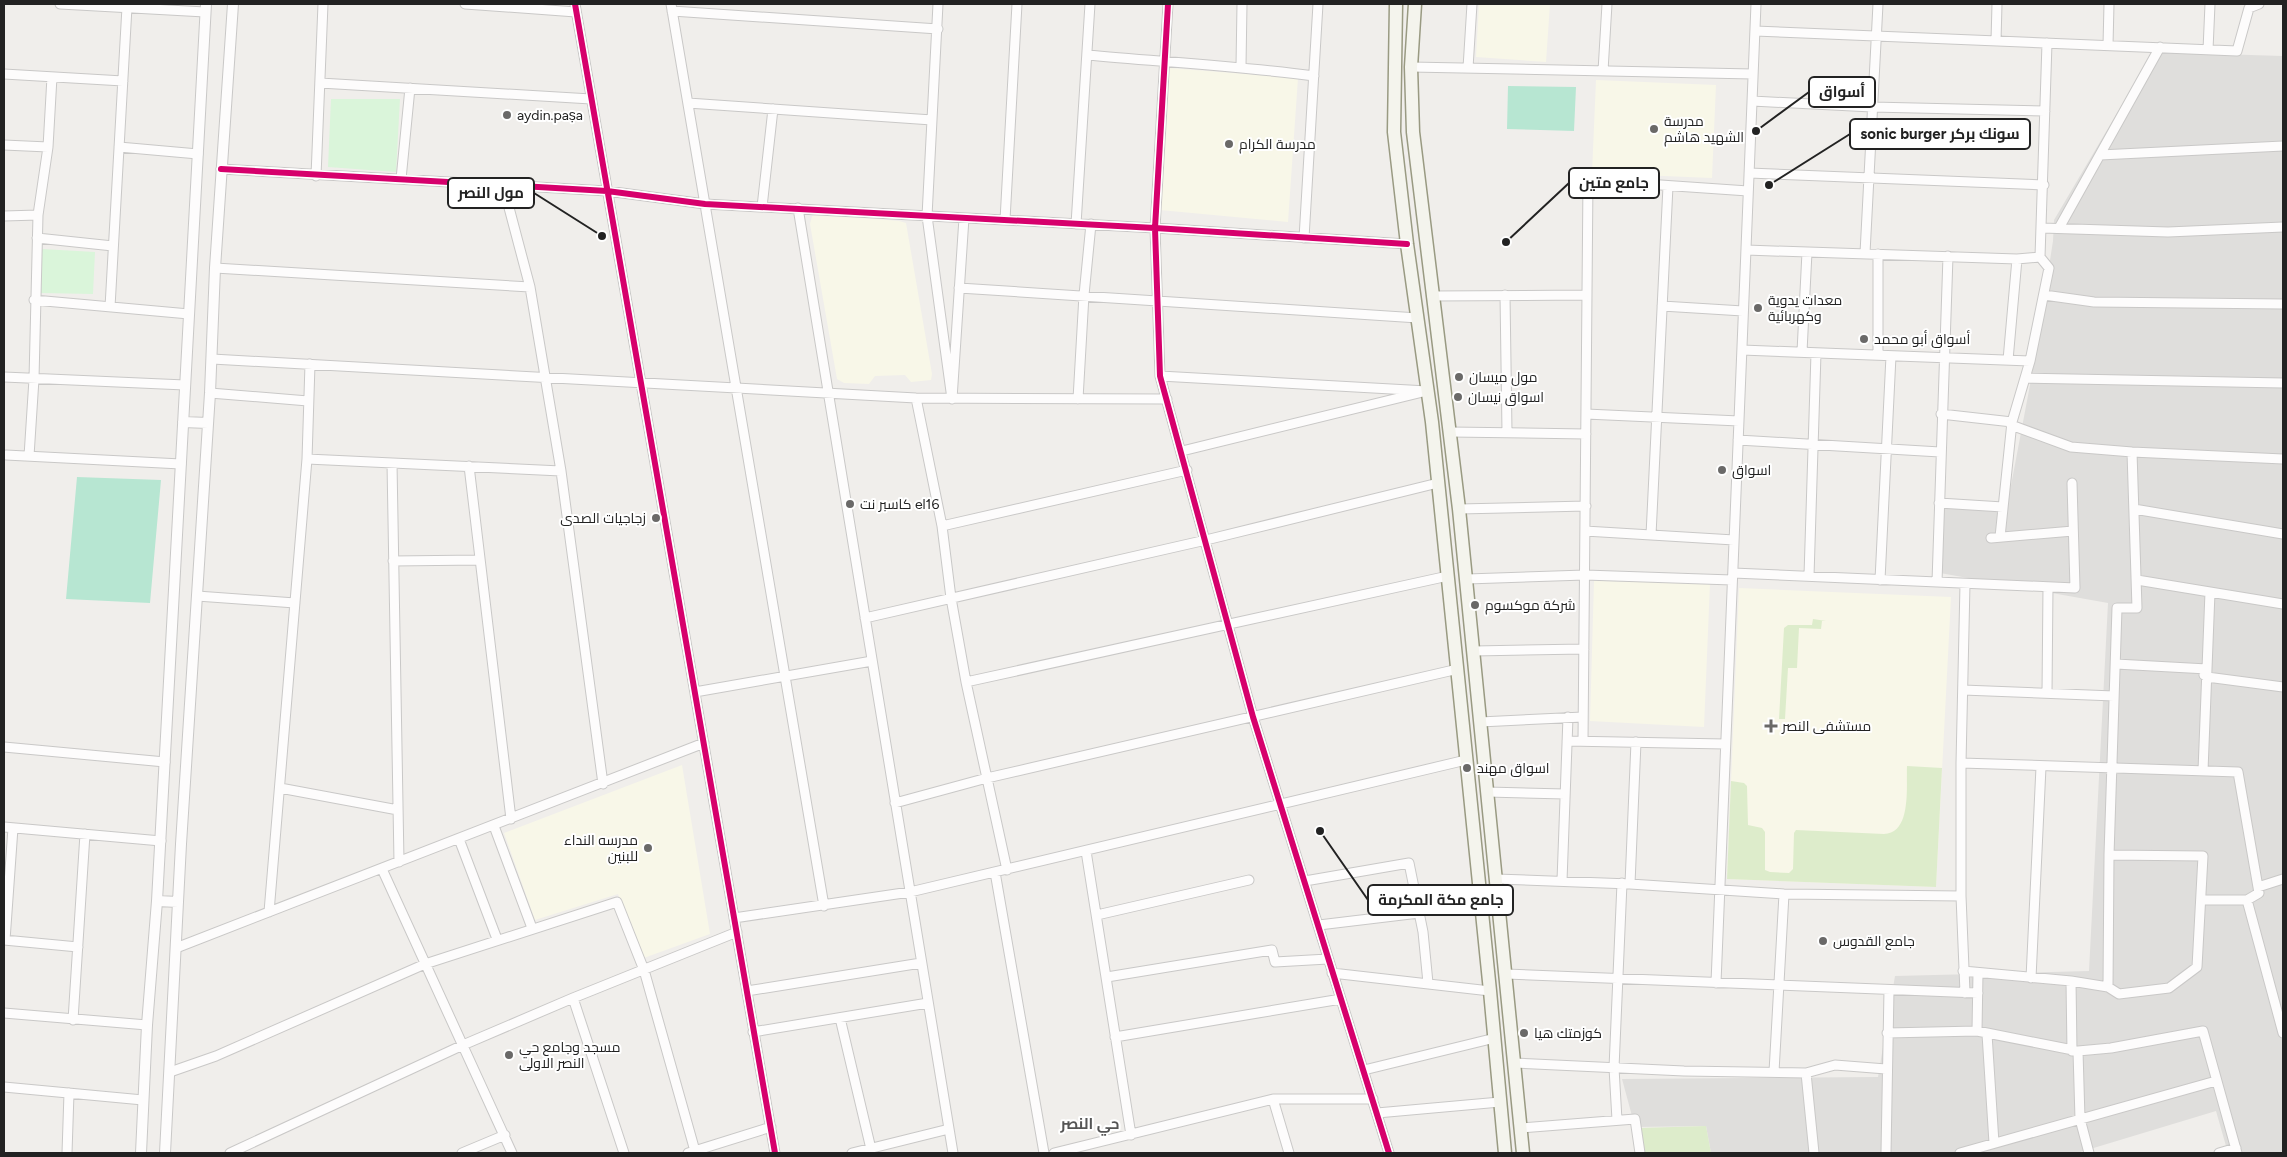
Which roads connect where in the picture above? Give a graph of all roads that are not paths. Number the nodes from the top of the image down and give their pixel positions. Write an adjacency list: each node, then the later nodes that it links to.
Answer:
1 (61, 4): 21 (street)
2 (233, 4): 59 (street)
3 (323, 4): 44 (street)
4 (464, 4): 24 (street)
5 (938, 4): 25 (street)
6 (1017, 4): 76 (street)
7 (1090, 4): 33 (street)
8 (1168, 4): 34 (street)
9 (1242, 4): 35 (street)
10 (1318, 4): 41 (street)
11 (1396, 4): 85 (main road)
12 (1415, 4): 36 (main road)
13 (1472, 4): 37 (street)
14 (1607, 4): 38 (street)
15 (1756, 4): 26 (street)
16 (1878, 4): 27 (street)
17 (1997, 4): 28 (street)
18 (2109, 4): 30 (street)
19 (2210, 4): 32 (street)
20 (2259, 4): 32 (street)
21 (127, 7): 23 (street); 43 (street)
22 (672, 7): 25 (street); 48 (street)
23 (206, 8): 57 (street)
24 (575, 8): 46 (street)
25 (938, 29): 52 (street)
26 (1755, 31): 27 (street); 40 (street)
27 (1877, 37): 28 (street); 49 (street)
28 (1996, 41): 29 (street)
29 (2047, 43): 30 (street); 51 (street)
30 (2108, 45): 31 (street)
31 (2160, 48): 32 (street); 58 (street)
32 (2208, 50)
33 (1087, 55): 34 (street); 77 (street)
34 (1165, 63): 35 (street); 80 (street)
35 (1241, 66): 41 (street)
36 (1411, 67): 37 (street); 101 (main road)
37 (1468, 68): 38 (street)
38 (1603, 71): 40 (street)
39 (4, 74): 42 (street)
40 (1753, 74): 47 (street)
41 (1314, 76): 84 (street)
42 (52, 77): 43 (street); 55 (street)
43 (123, 80): 56 (street)
44 (320, 83): 45 (street); 61 (street)
45 (410, 88): 46 (street); 62 (street)
46 (591, 98): 67 (street)
47 (1752, 101): 49 (street); 60 (street)
48 (688, 103): 50 (street); 69 (street)
49 (1872, 107): 51 (street); 63 (street)
50 (773, 109): 52 (street); 70 (street)
51 (2045, 111): 66 (street)
52 (932, 120): 74 (street)
53 (4, 145): 55 (street)
54 (2283, 146): 58 (street)
55 (48, 147): 72 (street)
56 (119, 147): 57 (street); 86 (street)
57 (198, 154): 108 (street)
58 (2100, 155): 82 (street)
59 (221, 169): 61 (street); 94 (street)
60 (1749, 174): 63 (street); 68 (street)
61 (316, 176): 62 (street)
62 (401, 179): 64 (street)
63 (1869, 180): 66 (street); 89 (street)
64 (503, 185): 67 (street); 95 (street)
65 (1668, 186): 68 (street); 99 (street); 105 (street)
66 (2044, 186): 81 (street)
67 (607, 191): 69 (street); 125 (street)
68 (1748, 191): 87 (street)
69 (705, 204): 70 (street); 128 (street)
70 (762, 207): 71 (street)
71 (798, 208): 74 (street); 131 (street)
72 (38, 215): 73 (street); 83 (street)
73 (4, 216)
74 (927, 216): 75 (street); 133 (street)
75 (964, 218): 76 (street); 96 (street)
76 (1006, 220): 77 (street)
77 (1076, 224): 78 (street)
78 (1091, 224): 80 (street); 97 (street)
79 (2283, 227): 82 (street)
80 (1155, 228): 84 (street); 103 (street)
81 (2042, 228): 82 (street); 92 (street)
82 (2059, 228)
83 (37, 238): 86 (street); 102 (street)
84 (1304, 238): 85 (street)
85 (1406, 244): 109 (main road)
86 (113, 246): 106 (street)
87 (1746, 250): 88 (street); 107 (street)
88 (1807, 252): 89 (street); 111 (street)
89 (1866, 253): 90 (street)
90 (1878, 254): 91 (street); 113 (street)
91 (1948, 256): 93 (street); 115 (street)
92 (2040, 257): 93 (street); 100 (street)
93 (2017, 259): 117 (street)
94 (215, 268): 95 (street); 116 (street)
95 (530, 287): 122 (street)
96 (959, 288): 97 (street); 133 (street)
97 (1084, 295): 103 (street); 134 (street)
98 (1505, 295): 99 (street); 101 (street); 145 (street)
99 (1587, 295): 137 (street)
100 (2044, 295): 104 (street); 118 (street)
101 (1432, 296): 144 (main road)
102 (34, 300): 106 (street); 124 (street)
103 (1158, 300): 109 (street); 120 (street)
104 (2283, 304)
105 (1662, 306): 107 (street); 139 (street)
106 (110, 307): 108 (street)
107 (1743, 310): 110 (street)
108 (189, 314): 127 (street)
109 (1418, 318): 129 (main road)
110 (1742, 350): 111 (street); 140 (street)
111 (1802, 352): 112 (street)
112 (1816, 353): 113 (street); 148 (street)
113 (1878, 355): 114 (street)
114 (1891, 356): 115 (street); 149 (street)
115 (1944, 358): 117 (street); 138 (street)
116 (212, 359): 119 (street); 130 (street)
117 (2008, 360): 118 (street)
118 (2030, 361): 123 (street)
119 (310, 364): 122 (street); 136 (street)
120 (1160, 376): 129 (street); 135 (street)
121 (4, 377): 124 (street)
122 (545, 377): 125 (street); 161 (street)
123 (2025, 378): 126 (street); 143 (street)
124 (34, 379): 127 (street); 154 (street)
125 (641, 383): 128 (street); 205 (street)
126 (2283, 384)
127 (185, 385): 141 (street)
128 (736, 388): 131 (street); 201 (street)
129 (1427, 391): 150 (street); 162 (main road)
130 (210, 393): 136 (street); 142 (street)
131 (828, 394): 132 (street); 193 (street)
132 (916, 398): 133 (street); 169 (street)
133 (952, 399): 134 (street)
134 (1078, 399): 135 (street)
135 (1167, 399): 150 (street)
136 (308, 401): 155 (street)
137 (1586, 414): 139 (street); 146 (street)
138 (1941, 414): 143 (street); 151 (street)
139 (1656, 418): 140 (street); 173 (street)
140 (1739, 421): 147 (street)
141 (183, 422): 142 (street); 158 (street)
142 (208, 423): 189 (street)
143 (2012, 424): 152 (street); 166 (street)
144 (1450, 432): 145 (street); 167 (main road)
145 (1507, 432): 146 (street)
146 (1586, 434): 165 (street)
147 (1738, 440): 148 (street); 175 (street)
148 (1813, 444): 149 (street); 180 (street)
149 (1888, 449): 151 (street); 183 (street)
150 (1182, 451): 160 (street)
151 (1940, 452): 164 (street)
152 (2132, 452): 156 (street); 168 (street)
153 (6, 455): 154 (street)
154 (29, 456): 158 (street)
155 (308, 459): 157 (street); 191 (street)
156 (2283, 459)
157 (392, 463): 159 (street); 177 (street)
158 (181, 464): 220 (street)
159 (469, 466): 161 (street); 176 (street)
160 (1187, 470): 169 (street); 174 (street)
161 (562, 471): 226 (street)
162 (1438, 483): 174 (street); 179 (main road)
163 (2072, 483): 171 (street)
164 (1939, 502): 166 (street); 185 (street)
165 (1586, 506): 167 (street); 170 (street)
166 (2003, 506): 171 (street)
167 (1459, 509): 182 (main road)
168 (2134, 509): 172 (street); 184 (street)
169 (942, 526): 190 (street)
170 (1585, 531): 173 (street); 178 (street)
171 (2073, 531): 187 (street)
172 (2283, 534)
173 (1651, 535): 175 (street)
174 (1206, 540): 190 (street); 194 (street)
175 (1734, 540): 181 (street)
176 (480, 560): 177 (street); 233 (street)
177 (394, 561): 232 (street)
178 (1585, 575): 181 (street); 182 (street); 195 (street)
179 (1448, 576): 194 (street); 199 (main road)
180 (1809, 576): 181 (street); 183 (street)
181 (1732, 577): 217 (street)
182 (1467, 579): 196 (main road)
183 (1880, 580): 185 (street)
184 (2137, 580): 188 (street); 198 (street)
185 (1937, 582): 186 (street)
186 (1965, 584): 187 (street); 204 (street)
187 (2048, 586): 206 (street)
188 (2210, 592): 192 (street); 200 (street)
189 (197, 596): 191 (street); 259 (street)
190 (951, 598): 193 (street); 202 (street)
191 (295, 603): 227 (street)
192 (2283, 604)
193 (865, 618): 197 (street)
194 (1228, 626): 202 (street); 208 (street)
195 (1584, 649): 196 (street); 210 (street)
196 (1474, 651): 211 (main road)
197 (872, 661): 201 (street); 230 (street)
198 (2116, 664): 200 (street); 207 (street)
199 (1458, 669): 208 (street); 212 (main road)
200 (2207, 673): 203 (street); 224 (street)
201 (785, 676): 205 (street); 260 (street)
202 (966, 682): 225 (street)
203 (2283, 687)
204 (1963, 690): 206 (street); 221 (street)
205 (695, 692): 216 (street)
206 (2047, 693): 207 (street)
207 (2114, 696): 223 (street)
208 (1253, 717): 225 (street); 231 (street)
209 (1568, 717): 210 (street); 211 (street); 213 (street)
210 (1583, 717): 214 (street)
211 (1480, 722): 212 (main road); 228 (main road)
212 (1463, 723): 219 (main road)
213 (1567, 741): 214 (street); 229 (street)
214 (1583, 741): 215 (street)
215 (1636, 742): 217 (street); 250 (street)
216 (704, 743): 226 (street); 264 (street)
217 (1725, 744): 252 (street)
218 (4, 746): 220 (street)
219 (1466, 760): 231 (street); 290 (main road)
220 (165, 762): 238 (street)
221 (1961, 763): 222 (street); 255 (street)
222 (2041, 767): 223 (street); 281 (street)
223 (2112, 769): 224 (street); 240 (street)
224 (2203, 771): 251 (street)
225 (986, 778): 230 (street); 243 (street)
226 (603, 784): 233 (street)
227 (280, 788): 232 (street); 261 (street)
228 (1487, 792): 229 (street); 245 (main road)
229 (1565, 794): 249 (street)
230 (895, 803): 253 (street)
231 (1281, 805): 239 (street); 248 (street)
232 (398, 810): 241 (street)
233 (511, 819): 234 (street)
234 (494, 826): 237 (street); 266 (street)
235 (8, 827): 236 (street); 269 (street)
236 (85, 834): 238 (street); 270 (street)
237 (459, 839): 241 (street); 268 (street)
238 (161, 841): 258 (street)
239 (1086, 851): 243 (street); 263 (street)
240 (2109, 855): 256 (street); 287 (street)
241 (399, 862): 242 (street)
242 (382, 869): 261 (street); 274 (street)
243 (1007, 870): 244 (street)
244 (995, 872): 253 (street); 345 (street)
245 (1496, 879): 249 (street); 279 (main road)
246 (2283, 879): 251 (street)
247 (1249, 880): 263 (street)
248 (1306, 881): 262 (street); 265 (street)
249 (1562, 881): 250 (street)
250 (1626, 883): 252 (street); 282 (street)
251 (2258, 887): 257 (street)
252 (1719, 890): 254 (street); 284 (street)
253 (910, 892): 260 (street); 273 (street)
254 (1784, 894): 255 (street); 286 (street)
255 (1961, 896): 276 (street)
256 (2202, 900): 257 (street); 287 (street)
257 (2247, 900): 303 (street)
258 (157, 901): 259 (street); 299 (street)
259 (178, 902): 271 (street)
260 (824, 906): 264 (street)
261 (269, 912): 271 (street)
262 (1419, 913): 265 (street); 285 (street)
263 (1097, 915): 280 (street)
264 (734, 918): 267 (street)
265 (1319, 925): 272 (street)
266 (532, 928): 268 (street); 275 (street)
267 (737, 932): 275 (street); 289 (street)
268 (497, 939): 274 (street)
269 (5, 940): 270 (street)
270 (78, 947): 298 (street)
271 (176, 948): 313 (street)
272 (1328, 959): 277 (street); 280 (street)
273 (922, 963): 289 (street); 295 (street)
274 (425, 964): 307 (street); 313 (street)
275 (644, 970): 293 (street); 334 (street)
276 (1963, 971): 278 (street); 291 (street)
277 (1332, 973): 285 (street); 294 (street)
278 (1978, 973): 281 (street); 292 (street)
279 (1506, 974): 282 (street); 309 (main road)
280 (1107, 977): 305 (street)
281 (2032, 978): 283 (street)
282 (1619, 979): 284 (street); 310 (street)
283 (2071, 982): 287 (street); 308 (street)
284 (1716, 983): 286 (street)
285 (1428, 984): 290 (street)
286 (1780, 985): 288 (street); 314 (street)
287 (2108, 987)
288 (1889, 990): 291 (street); 302 (street)
289 (747, 991): 301 (street)
290 (1490, 991): 306 (main road)
291 (1964, 993): 292 (street)
292 (1978, 993): 300 (street)
293 (573, 998): 307 (street); 341 (street)
294 (1341, 999): 305 (street); 312 (street)
295 (928, 1003): 297 (street); 328 (street)
296 (4, 1013): 298 (street)
297 (840, 1018): 301 (street); 332 (street)
298 (73, 1020): 299 (street)
299 (147, 1025): 321 (street)
300 (1977, 1031): 302 (street); 304 (street)
301 (753, 1032): 326 (street)
302 (1887, 1033): 311 (street)
303 (2283, 1033)
304 (1987, 1034): 308 (street); 331 (street)
305 (1115, 1036): 329 (street)
306 (1495, 1038): 312 (street); 322 (main road)
307 (463, 1045): 330 (street); 338 (street)
308 (2075, 1051): 316 (street); 324 (street)
309 (1514, 1063): 310 (street); 327 (main road)
310 (1614, 1068): 314 (street); 325 (street)
311 (1886, 1068): 315 (street); 353 (street)
312 (1364, 1070): 320 (street)
313 (170, 1072): 337 (street)
314 (1774, 1072): 315 (street)
315 (1806, 1073): 352 (street)
316 (2216, 1081): 324 (street); 333 (street)
317 (4, 1087): 318 (street)
318 (69, 1093): 321 (street); 335 (street)
319 (1273, 1099): 320 (street); 329 (street); 347 (street)
320 (1373, 1099): 323 (street)
321 (143, 1100): 336 (street)
322 (1500, 1102): 323 (street); 349 (main road)
323 (1377, 1113): 348 (street)
324 (2080, 1119): 331 (street); 355 (street)
325 (1617, 1120): 327 (street); 351 (street)
326 (771, 1127): 334 (street); 342 (street)
327 (1521, 1128): 350 (main road)
328 (949, 1129): 332 (street); 344 (street)
329 (1132, 1134): 346 (street)
330 (505, 1135): 339 (street); 340 (street)
331 (1994, 1144): 354 (street)
332 (871, 1149): 343 (street)
333 (2236, 1151): 356 (street)
334 (692, 1152)
335 (67, 1153)
336 (141, 1153)
337 (165, 1153)
338 (230, 1153)
339 (462, 1153)
340 (512, 1153)
341 (624, 1153)
342 (775, 1153)
343 (852, 1153)
344 (953, 1153)
345 (1044, 1153)
346 (1054, 1153)
347 (1289, 1153)
348 (1389, 1153)
349 (1505, 1153)
350 (1523, 1153)
351 (1640, 1153)
352 (1814, 1153)
353 (1886, 1153)
354 (1960, 1153)
355 (2089, 1153)
356 (2219, 1153)

